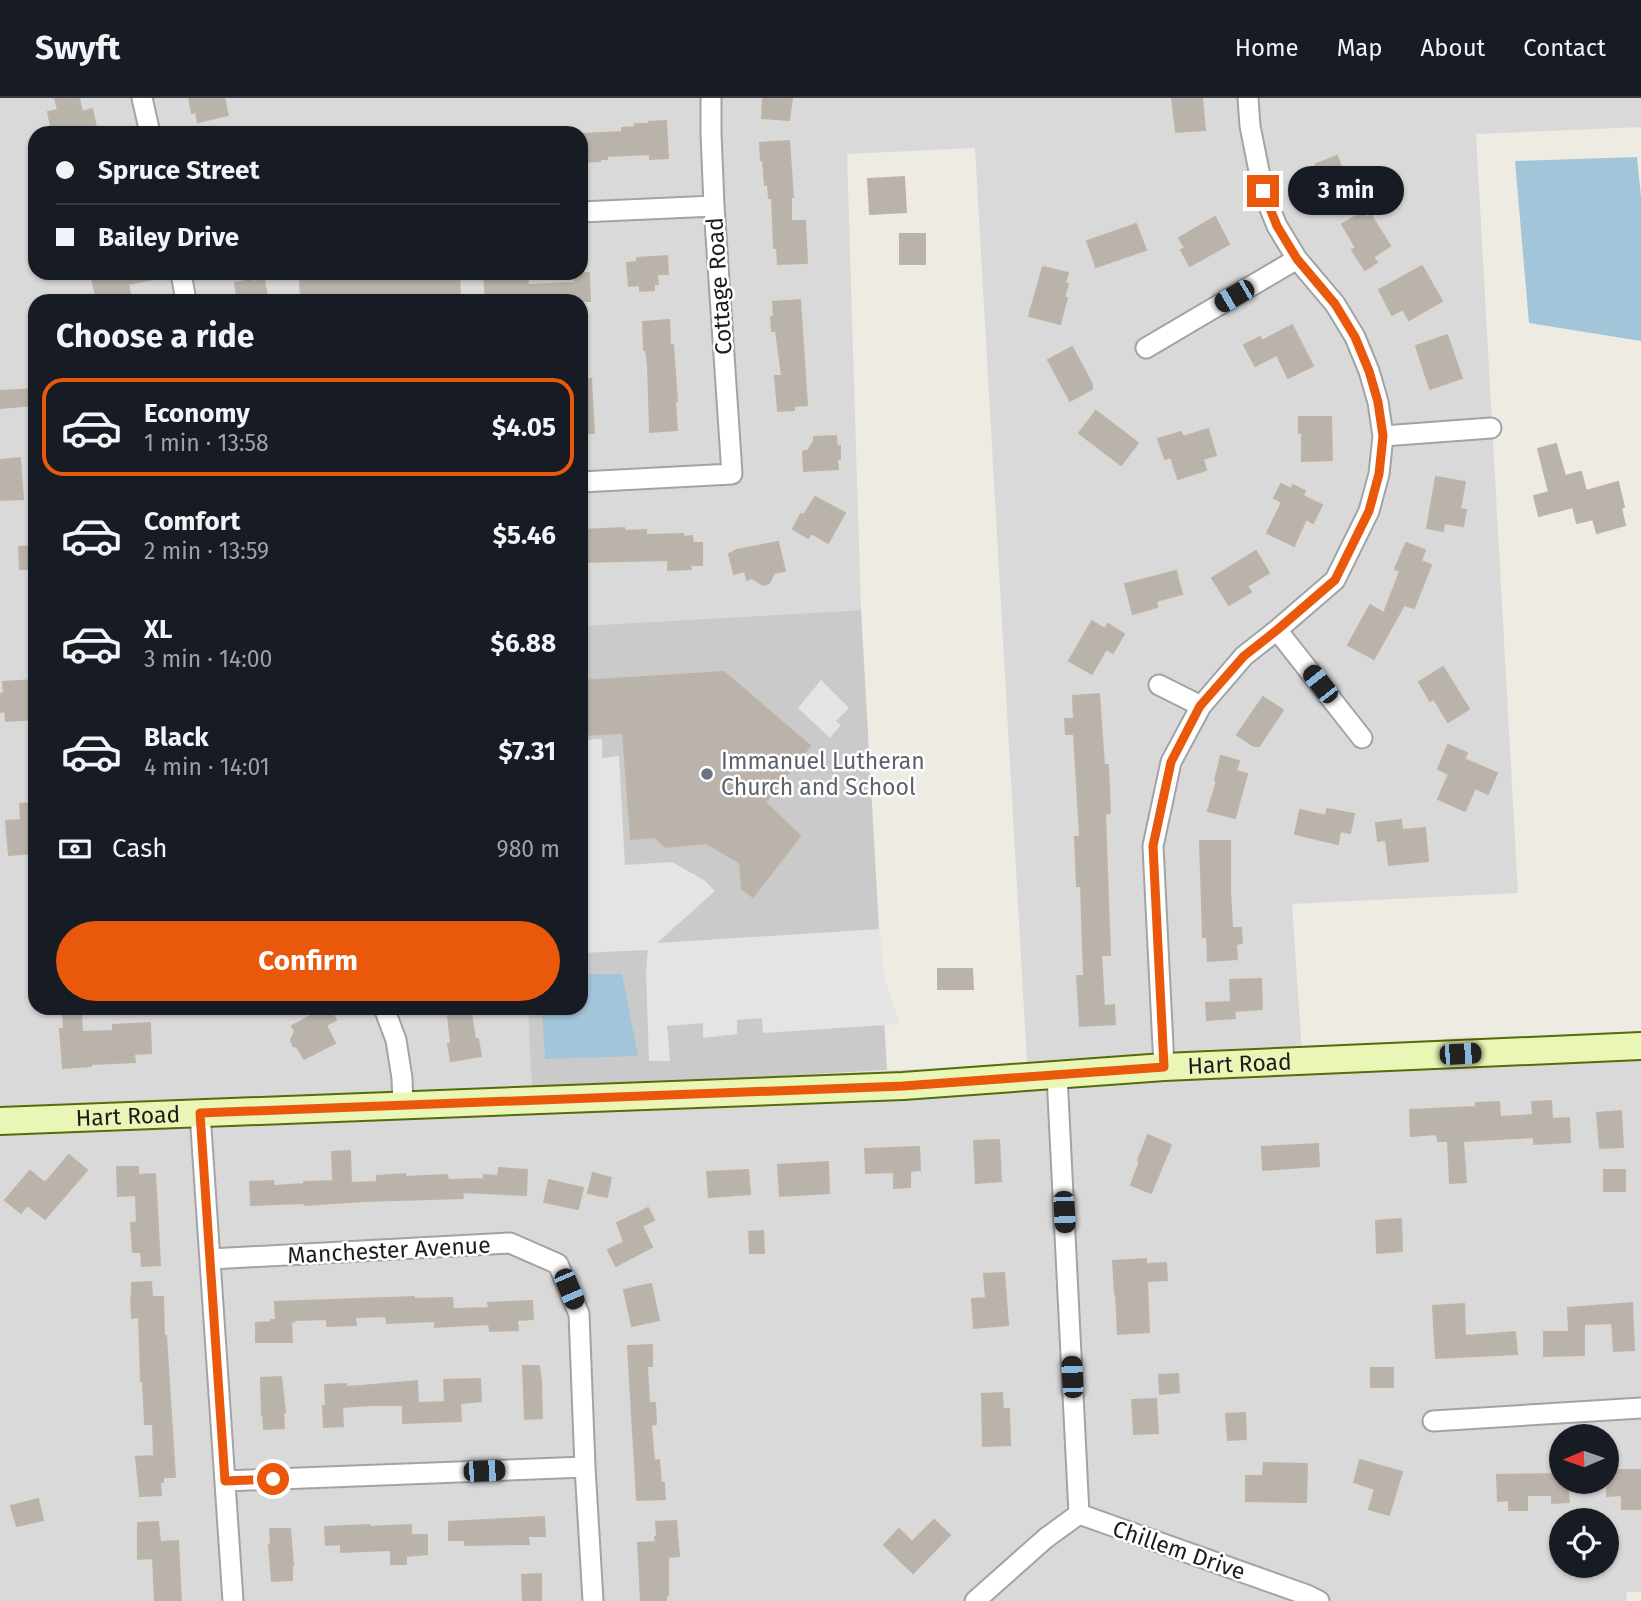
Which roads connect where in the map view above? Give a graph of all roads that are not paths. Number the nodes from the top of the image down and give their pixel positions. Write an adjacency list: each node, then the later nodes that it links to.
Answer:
1 (142, 98): 4 (street)
2 (711, 98): 5 (street, Cottage Road)
3 (1248, 98): 7 (street)
4 (148, 126)
5 (714, 206): 6 (street); 11 (street, Cottage Road)
6 (588, 212)
7 (1297, 259): 8 (street); 10 (street)
8 (1146, 348)
9 (1491, 428): 10 (street)
10 (1383, 436): 12 (street)
11 (588, 482)
12 (1277, 630): 14 (street); 15 (street)
13 (1159, 685): 14 (street)
14 (1200, 706): 18 (street)
15 (1362, 738)
16 (387, 1015): 20 (street)
17 (1641, 1046): 18 (street, Hart Road)
18 (1164, 1067): 19 (street, Hart Road)
19 (1057, 1075): 20 (street, Hart Road); 28 (street)
20 (403, 1106): 21 (street, Hart Road)
21 (200, 1113): 22 (street, Hart Road); 23 (street)
22 (0, 1121)
23 (210, 1259): 26 (street, Manchester Avenue); 27 (street)
24 (1641, 1408): 25 (street)
25 (1433, 1421)
26 (585, 1467): 27 (street); 30 (street, Manchester Avenue)
27 (225, 1481): 29 (street)
28 (1079, 1514): 31 (street); 32 (street, Chillem Drive)
29 (233, 1601)
30 (593, 1601)
31 (975, 1601)
32 (1319, 1601)

